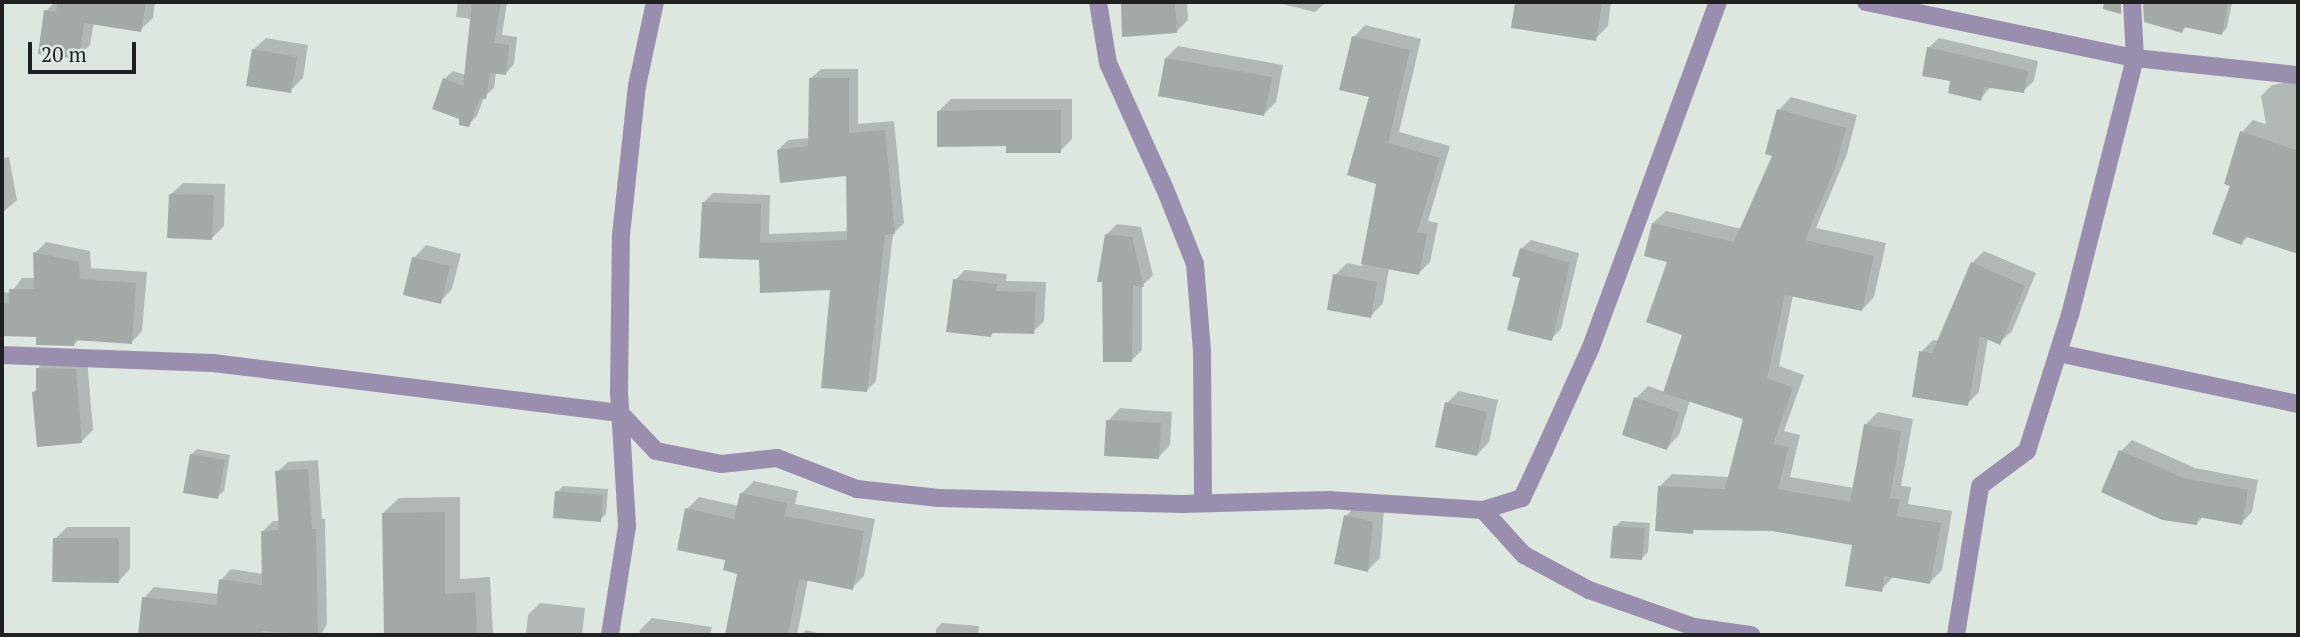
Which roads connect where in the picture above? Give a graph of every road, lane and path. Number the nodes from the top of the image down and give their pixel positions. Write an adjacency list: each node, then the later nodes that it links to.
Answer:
1 (655, 2): 11 (street)
2 (1098, 2): 12 (street)
3 (1718, 2): 13 (street)
4 (1866, 2): 6 (street)
5 (2132, 2): 6 (street)
6 (2135, 58): 7 (street); 8 (street)
7 (2298, 75)
8 (2058, 353): 10 (street); 16 (street)
9 (2, 355): 11 (street)
10 (2298, 404)
11 (620, 413): 12 (street); 14 (street)
12 (1203, 503): 13 (street)
13 (1483, 510): 15 (street)
14 (610, 635)
15 (1751, 635)
16 (1956, 635)

